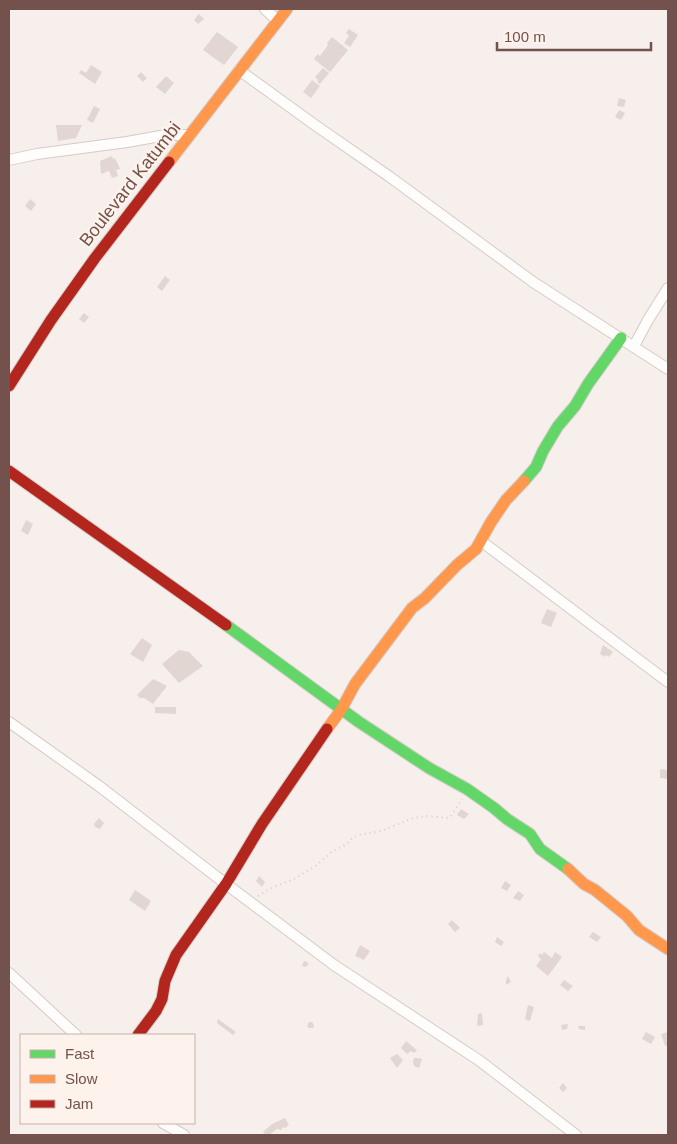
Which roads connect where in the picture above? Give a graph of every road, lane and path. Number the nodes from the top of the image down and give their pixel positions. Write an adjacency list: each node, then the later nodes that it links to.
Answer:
1 (265, 9): 3 (street)
2 (287, 9): 3 (street, Boulevard Katumbi)
3 (278, 20): 4 (street, Boulevard Katumbi)
4 (240, 70): 5 (street, Boulevard Katumbi); 8 (street)
5 (190, 135): 6 (street); 11 (street, Boulevard Katumbi)
6 (9, 160)
7 (668, 288): 9 (street)
8 (621, 338): 9 (street); 13 (street)
9 (634, 346): 10 (street)
10 (668, 368)
11 (9, 386)
12 (9, 471): 15 (street)
13 (481, 541): 14 (street); 15 (street)
14 (668, 682)
15 (341, 710): 17 (street); 18 (street)
16 (9, 722): 18 (street)
17 (467, 789): 19 (path); 20 (street)
18 (226, 884): 19 (street); 23 (street)
19 (251, 903): 26 (street)
20 (668, 949)
21 (9, 973): 22 (street)
22 (75, 1034)
23 (139, 1034)
24 (165, 1124): 25 (street)
25 (184, 1135)
26 (576, 1135)

